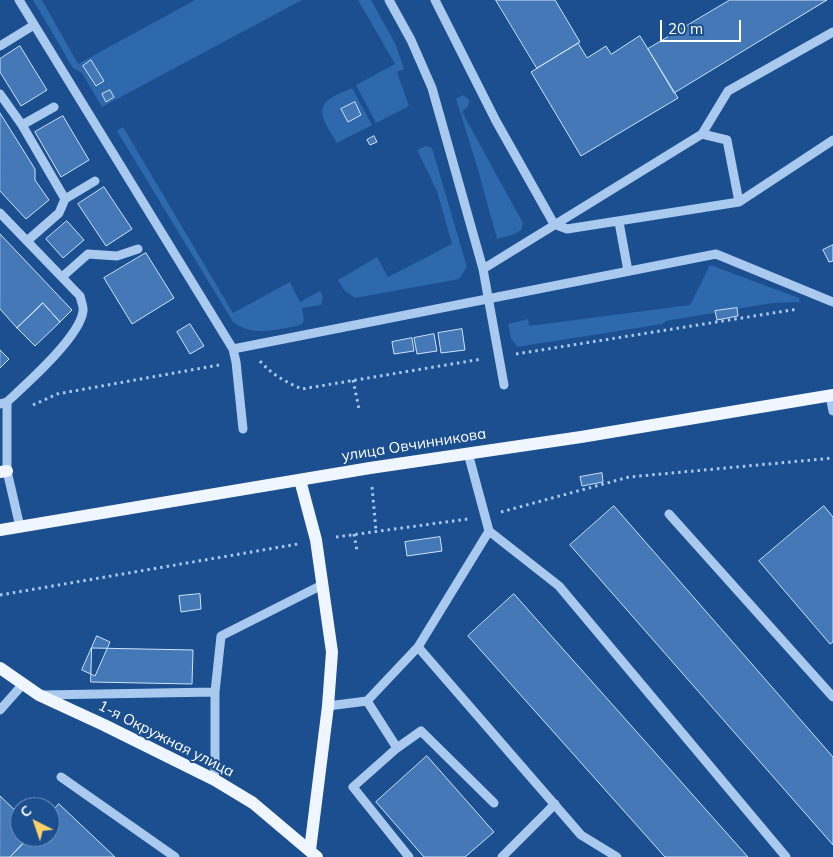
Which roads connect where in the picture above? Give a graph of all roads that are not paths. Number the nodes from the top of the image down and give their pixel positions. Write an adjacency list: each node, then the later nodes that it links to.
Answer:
1 (19, 0): 4 (street)
2 (389, 0): 20 (street)
3 (435, 0): 17 (street)
4 (34, 25): 6 (street); 25 (street)
5 (833, 32): 10 (street)
6 (0, 46)
7 (0, 94): 9 (street)
8 (54, 107): 9 (street)
9 (22, 125): 13 (street)
10 (702, 134): 14 (street); 17 (street)
11 (833, 140): 14 (street)
12 (96, 182): 13 (street)
13 (64, 199): 18 (street)
14 (738, 202): 16 (street)
15 (0, 213): 18 (street)
16 (619, 222): 17 (street); 21 (street)
17 (554, 224): 20 (street)
18 (27, 241): 22 (street)
19 (138, 249): 22 (street)
20 (483, 269): 23 (street)
21 (628, 271): 23 (street); 24 (street)
22 (62, 278): 28 (street)
23 (488, 299): 25 (street); 26 (street)
24 (833, 302)
25 (232, 349): 30 (street)
26 (504, 385)
27 (831, 395): 29 (street); 31 (main road, улица Овчинникова)
28 (3, 404): 32 (street)
29 (833, 411)
30 (243, 429)
31 (468, 453): 33 (main road, улица Овчинникова); 37 (street)
32 (4, 471): 35 (street)
33 (300, 480): 35 (main road, улица Овчинникова); 38 (main road)
34 (669, 514): 43 (street)
35 (20, 527): 36 (main road, улица Овчинникова)
36 (0, 530)
37 (489, 531): 39 (street); 58 (street)
38 (322, 585): 42 (street); 46 (main road)
39 (418, 647): 45 (street); 52 (street)
40 (0, 668): 41 (main road, 1-я Окружная улица)
41 (23, 684): 44 (main road, 1-я Окружная улица); 47 (street)
42 (214, 692): 44 (street); 50 (street)
43 (831, 692)
44 (39, 695): 50 (main road, 1-я Окружная улица)
45 (367, 701): 46 (street); 48 (street)
46 (328, 706): 53 (main road)
47 (0, 710)
48 (397, 748): 51 (street); 55 (street)
49 (61, 777): 54 (street)
50 (215, 780): 53 (main road, 1-я Окружная улица)
51 (494, 803)
52 (555, 804): 56 (street); 57 (street)
53 (313, 853)
54 (174, 857)
55 (409, 857)
56 (502, 857)
57 (617, 857)
58 (786, 857)

